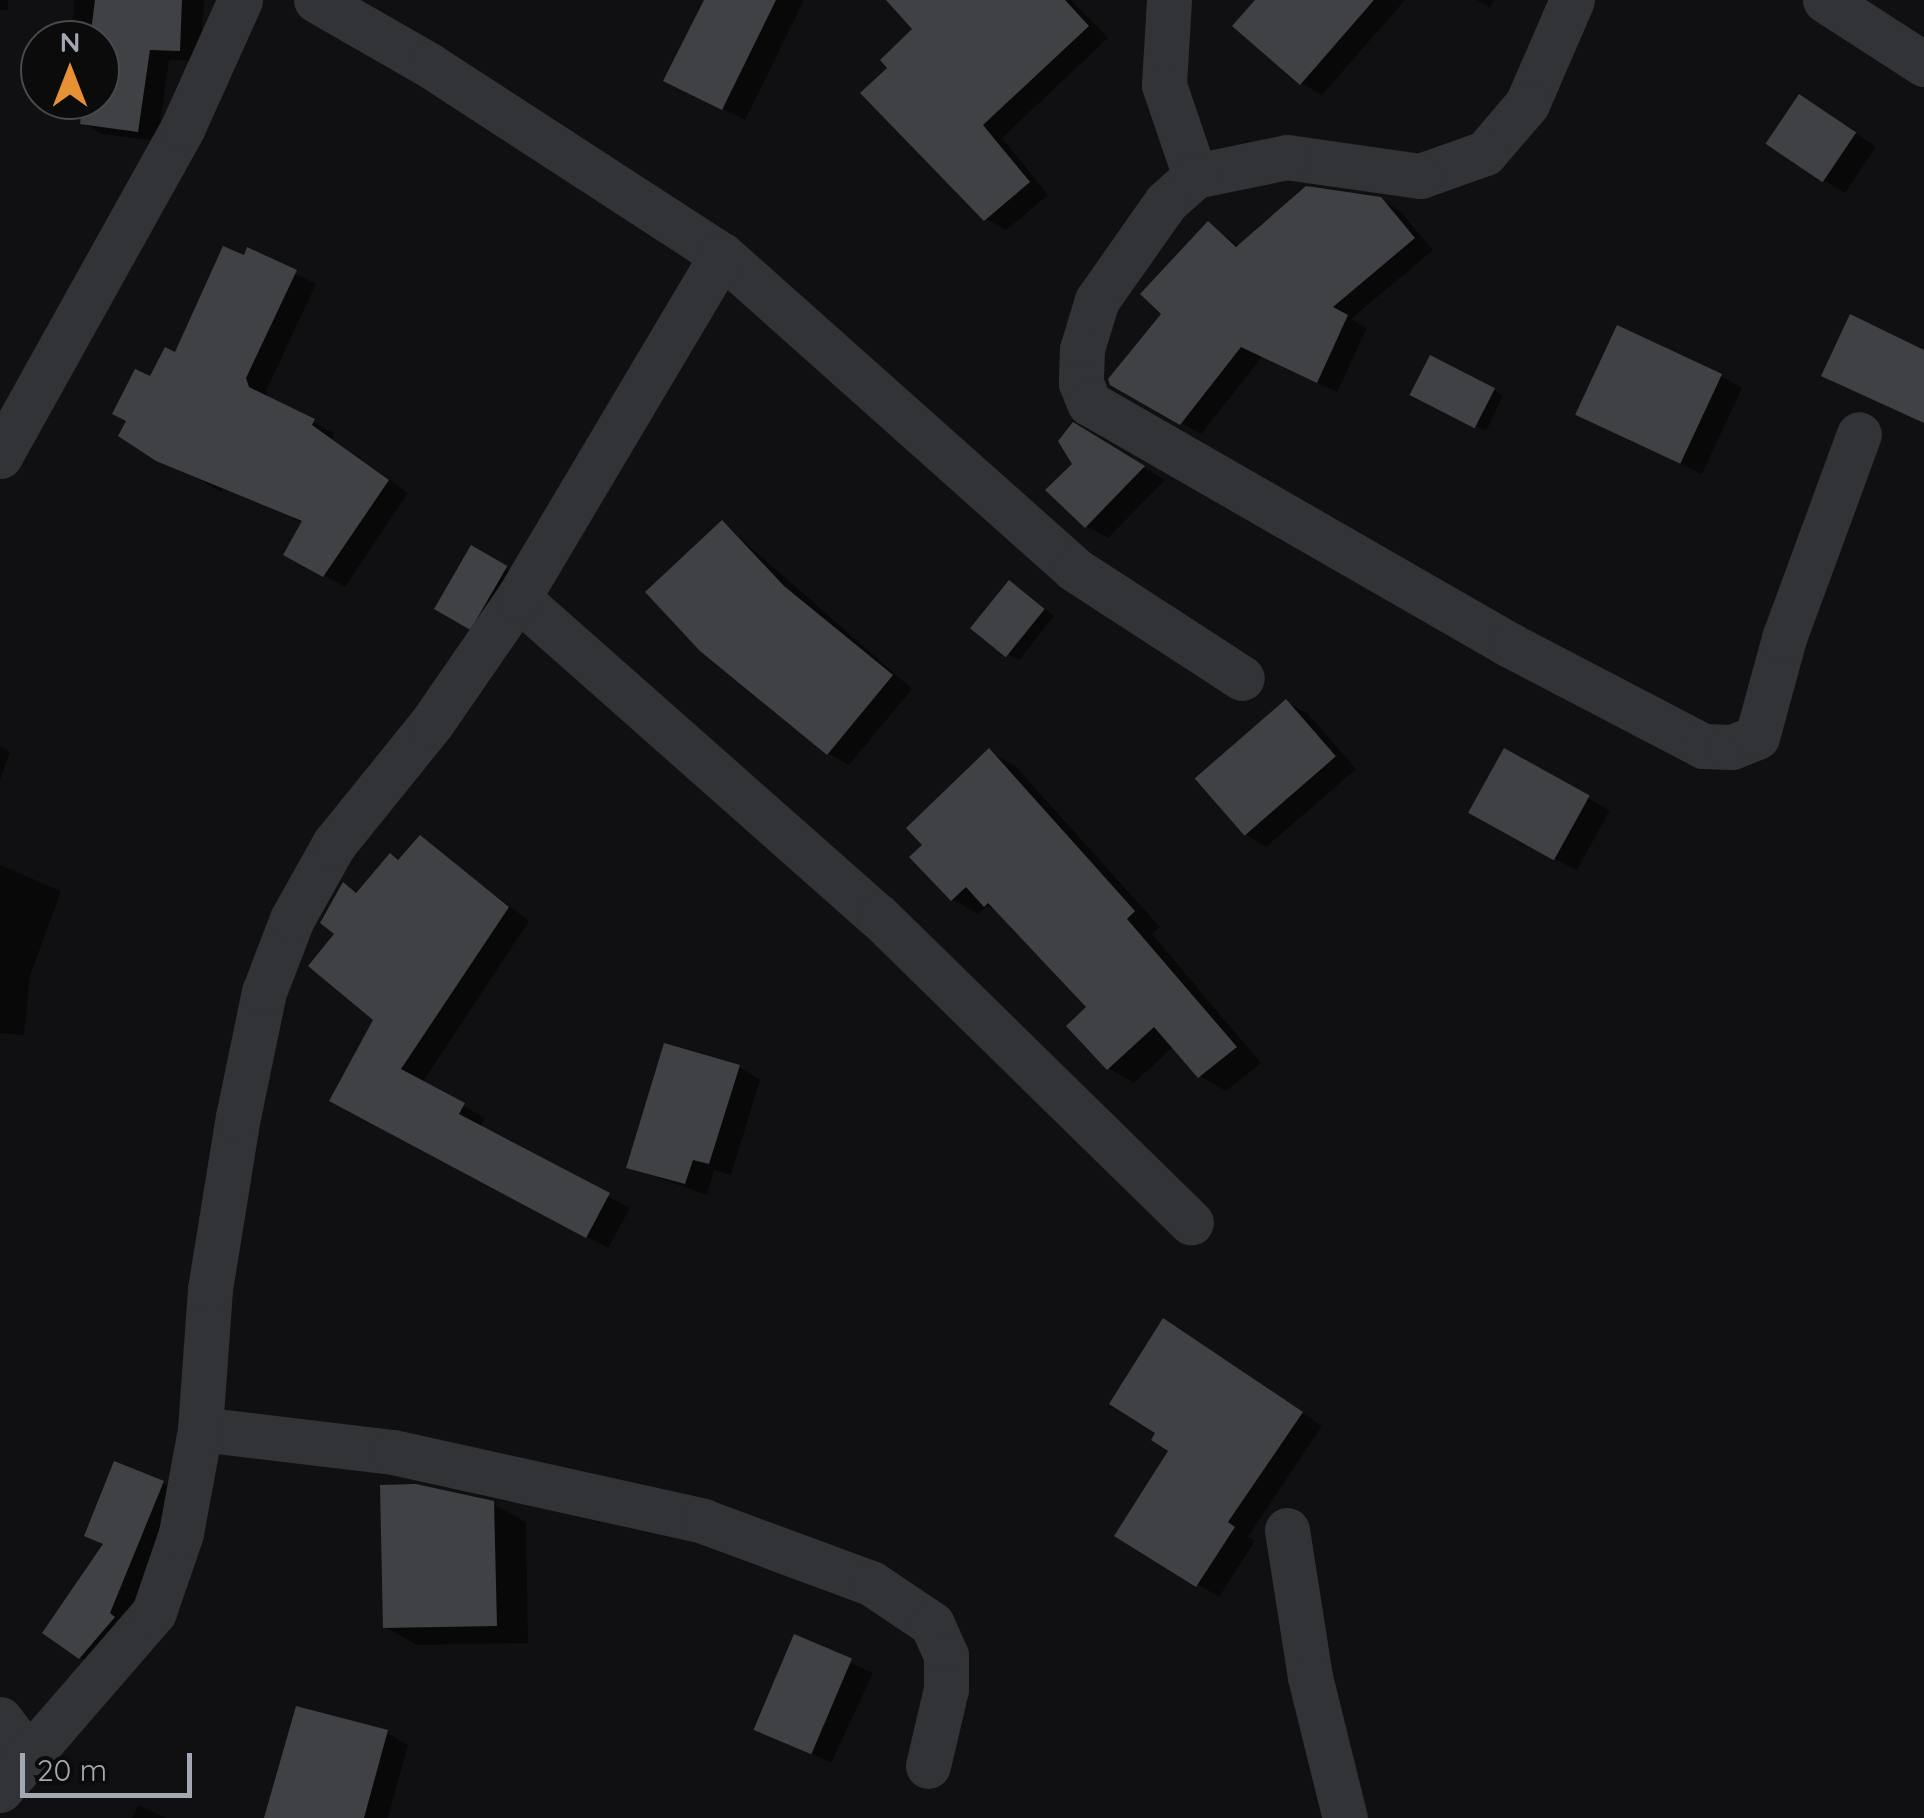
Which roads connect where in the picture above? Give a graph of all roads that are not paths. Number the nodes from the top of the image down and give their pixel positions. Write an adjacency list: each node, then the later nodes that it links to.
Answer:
1 (240, 0): 10 (street)
2 (316, 0): 8 (street)
3 (1169, 0): 7 (street)
4 (1572, 0): 7 (street)
5 (1825, 0): 6 (street)
6 (1924, 64)
7 (1194, 176): 9 (street)
8 (722, 255): 11 (street); 12 (street)
9 (1859, 434)
10 (0, 456)
11 (518, 598): 13 (street); 14 (street)
12 (1242, 678)
13 (1191, 1222)
14 (200, 1429): 17 (street); 18 (street)
15 (1287, 1530): 19 (street)
16 (0, 1719): 18 (street)
17 (928, 1766)
18 (16, 1775)
19 (1345, 1818)

